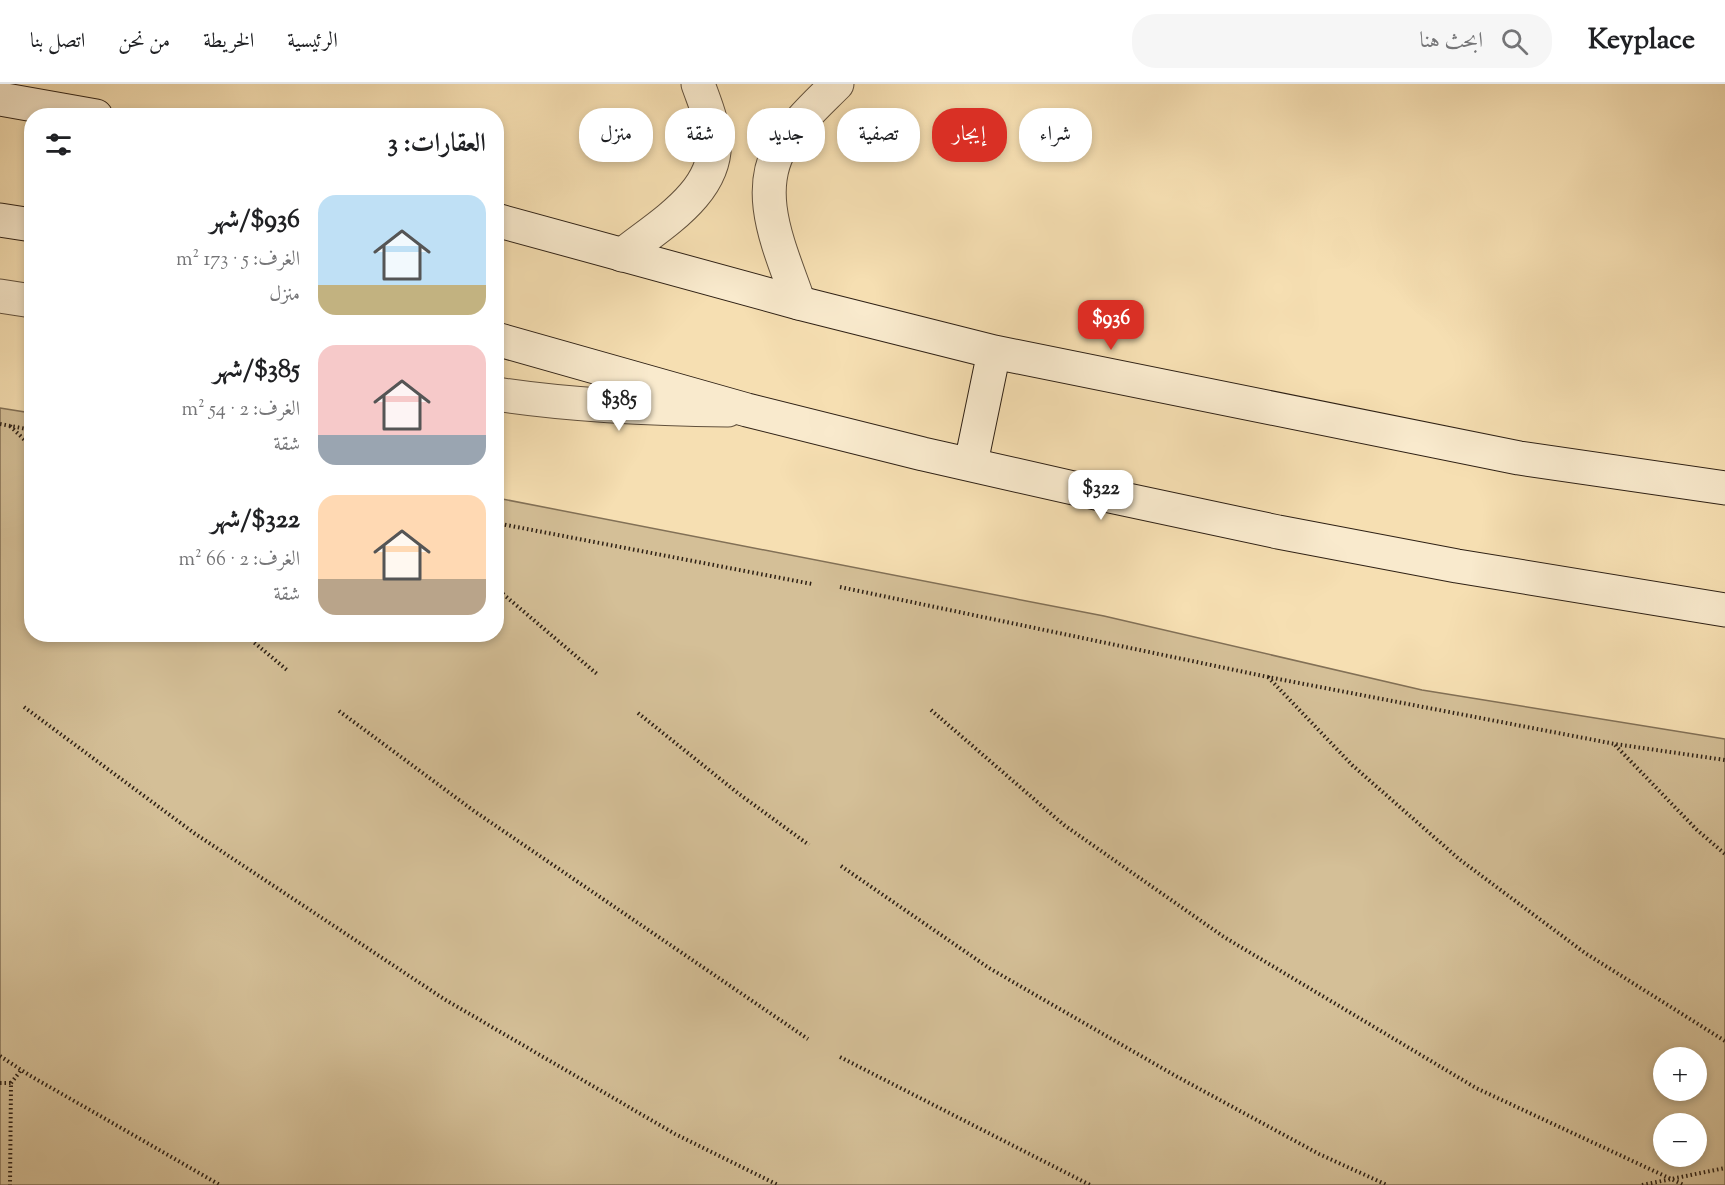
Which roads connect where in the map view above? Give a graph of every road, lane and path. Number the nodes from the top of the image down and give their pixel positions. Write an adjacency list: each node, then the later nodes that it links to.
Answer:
1 (698, 84): 8 (main road)
2 (837, 84): 11 (main road)
3 (0, 99): 4 (main road)
4 (51, 108)
5 (0, 220): 7 (main road)
6 (504, 222): 8 (main road)
7 (24, 224)
8 (622, 255): 11 (main road)
9 (0, 296): 10 (main road)
10 (24, 300)
11 (799, 303): 13 (main road)
12 (504, 341): 15 (main road)
13 (994, 352): 20 (main road); 21 (main road)
14 (504, 395): 15 (main road)
15 (747, 410): 20 (main road)
16 (0, 424): 17 (path)
17 (9, 426): 18 (path); 19 (path)
18 (24, 429)
19 (24, 440)
20 (971, 463): 26 (main road)
21 (1725, 488)
22 (504, 525): 23 (path)
23 (812, 584)
24 (840, 587): 30 (path)
25 (504, 595): 29 (path)
26 (1725, 610)
27 (254, 642): 28 (path)
28 (287, 670)
29 (597, 674)
30 (1268, 677): 35 (path); 41 (path)
31 (24, 707): 51 (path)
32 (931, 710): 48 (path)
33 (339, 711): 40 (path)
34 (638, 713): 37 (path)
35 (1615, 744): 36 (path); 38 (path)
36 (1725, 760)
37 (809, 845)
38 (1725, 854)
39 (841, 866): 53 (path)
40 (808, 1039)
41 (1725, 1041)
42 (0, 1056): 44 (path)
43 (840, 1057): 52 (path)
44 (22, 1069): 46 (path); 50 (path)
45 (0, 1083): 46 (path)
46 (12, 1083): 49 (path)
47 (1725, 1168): 48 (path)
48 (1671, 1179): 54 (path); 55 (path)
49 (10, 1185)
50 (220, 1185)
51 (777, 1185)
52 (1090, 1185)
53 (1387, 1185)
54 (1642, 1185)
55 (1684, 1185)

